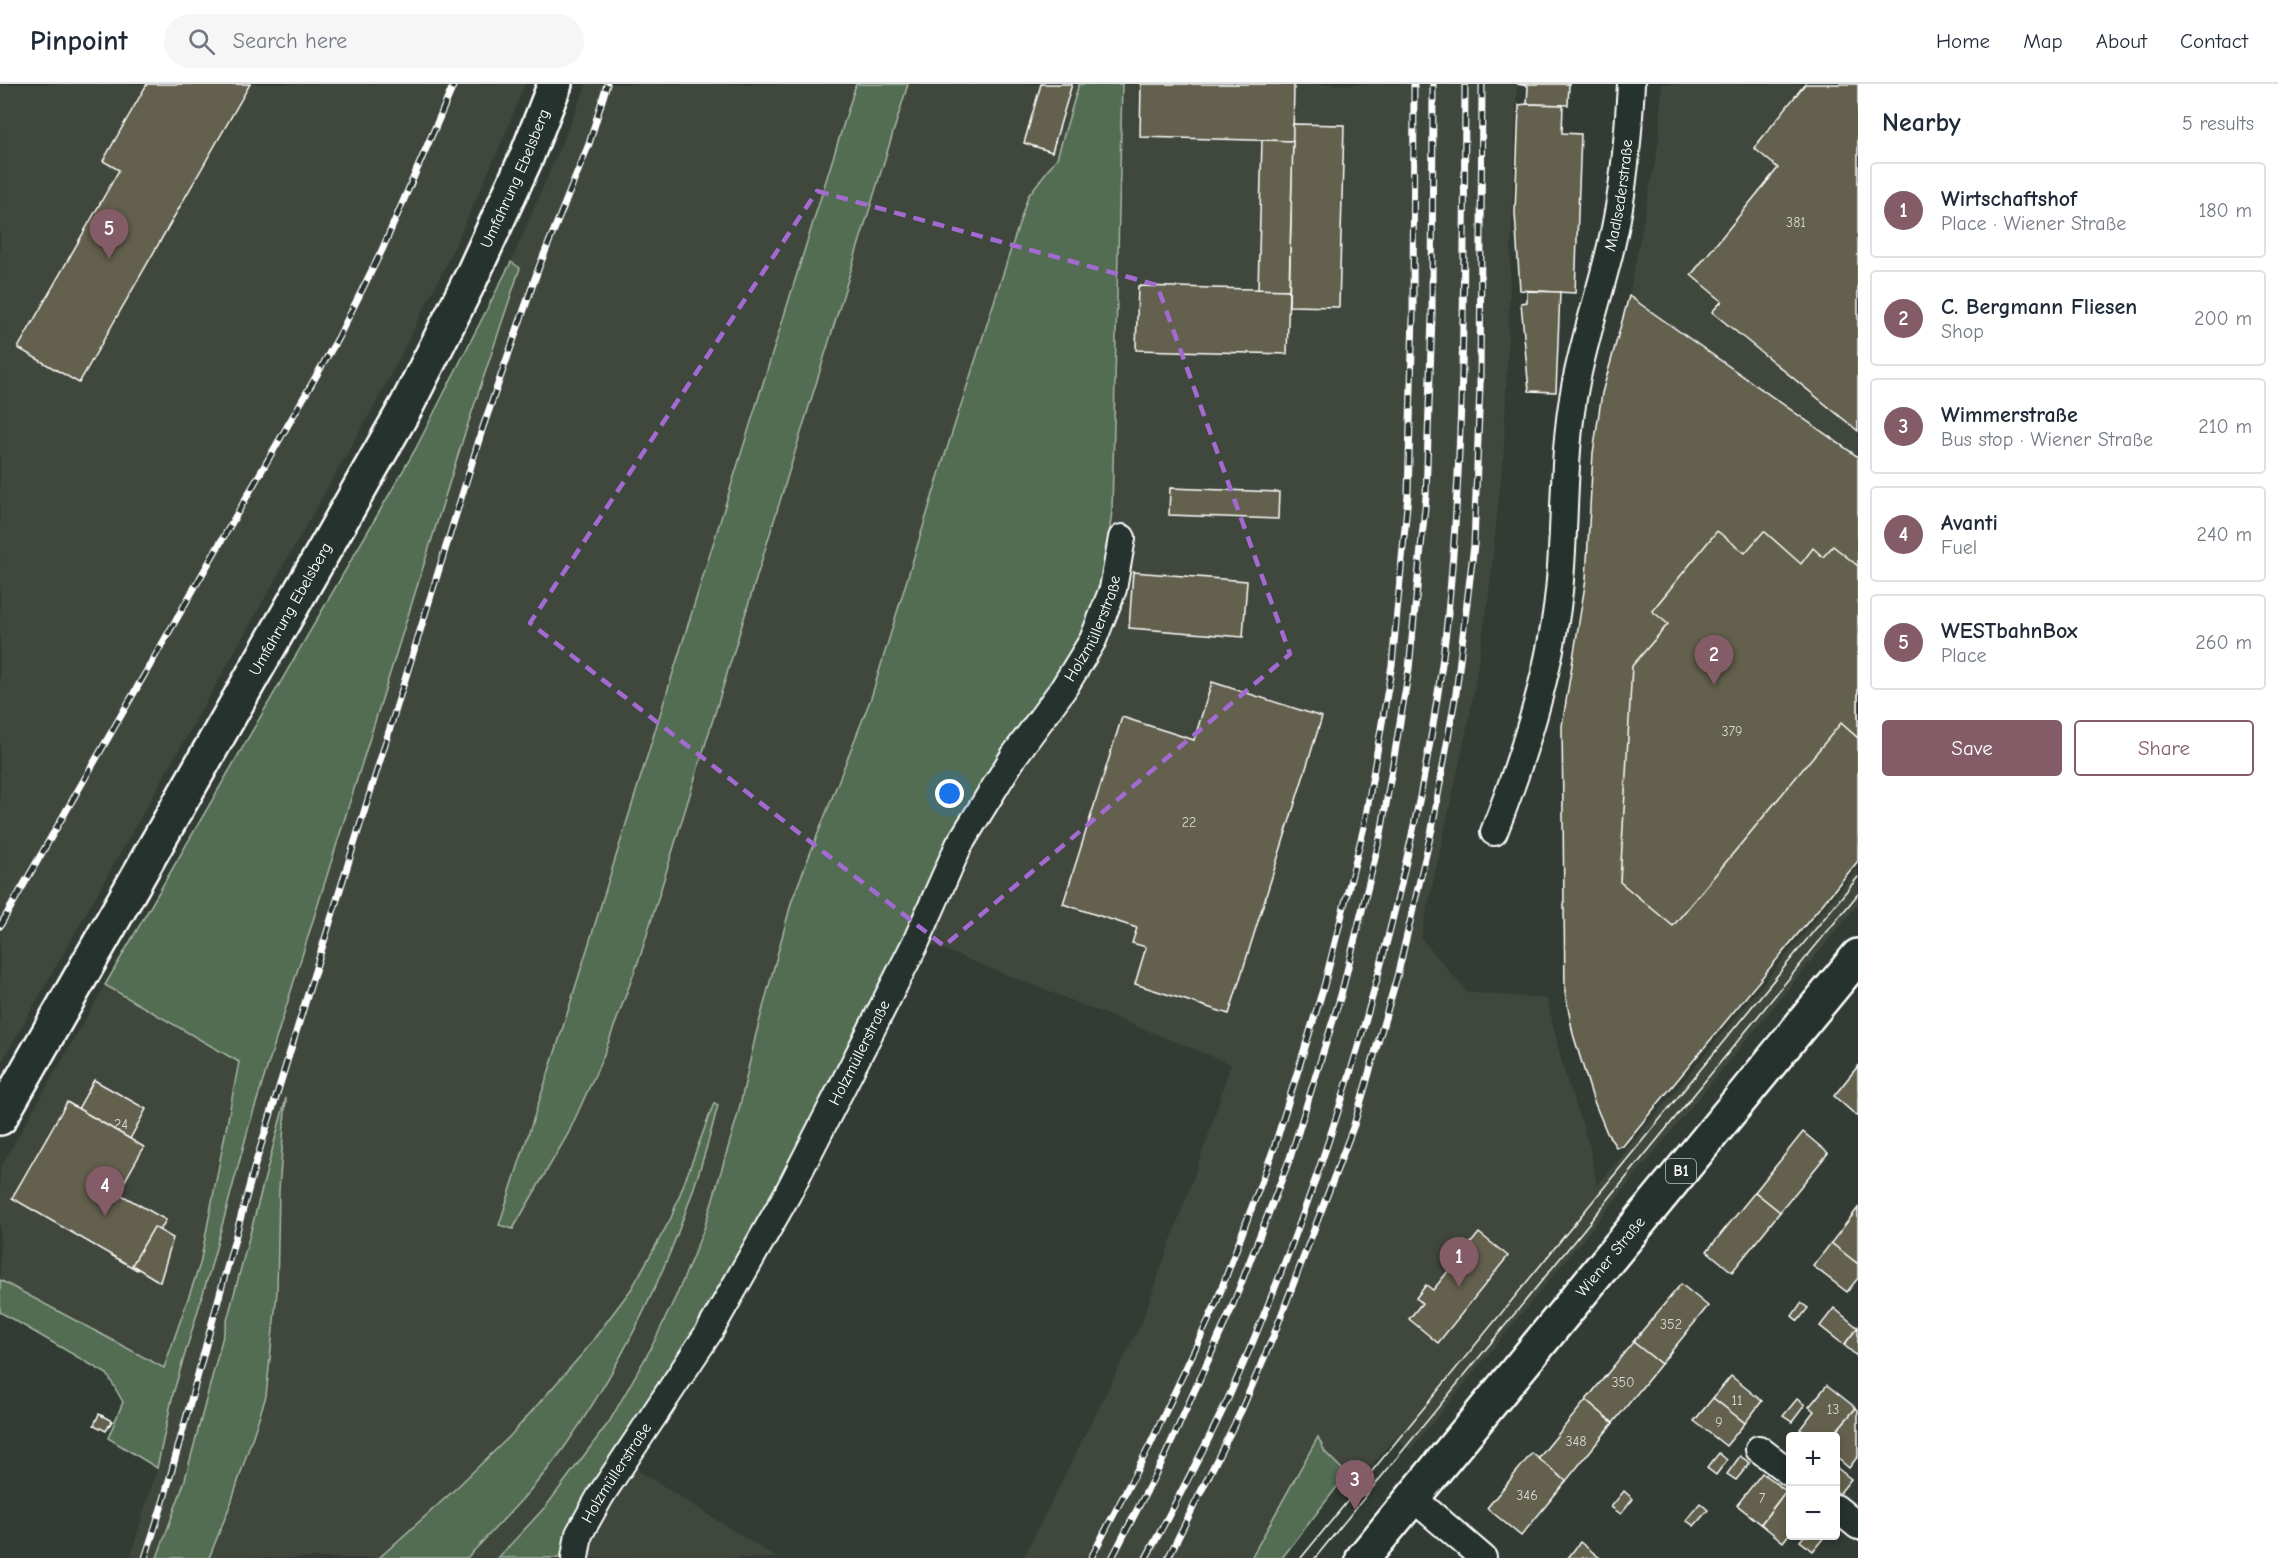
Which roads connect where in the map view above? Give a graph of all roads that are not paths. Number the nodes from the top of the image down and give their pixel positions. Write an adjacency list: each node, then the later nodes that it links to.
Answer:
1 (555, 84): 6 (main road, Umfahrung Ebelsberg)
2 (1631, 84): 4 (street, Madlsederstraße)
3 (1122, 538): 12 (street, Holzmüllerstraße)
4 (1494, 832)
5 (1858, 956): 9 (main road, Wiener Straße / B1)
6 (0, 1118)
7 (1760, 1449): 8 (street)
8 (1786, 1469)
9 (1413, 1498): 13 (main road, Wiener Straße / B1); 14 (street)
10 (1840, 1511): 11 (street)
11 (1858, 1526)
12 (575, 1558)
13 (1363, 1558)
14 (1483, 1558)

